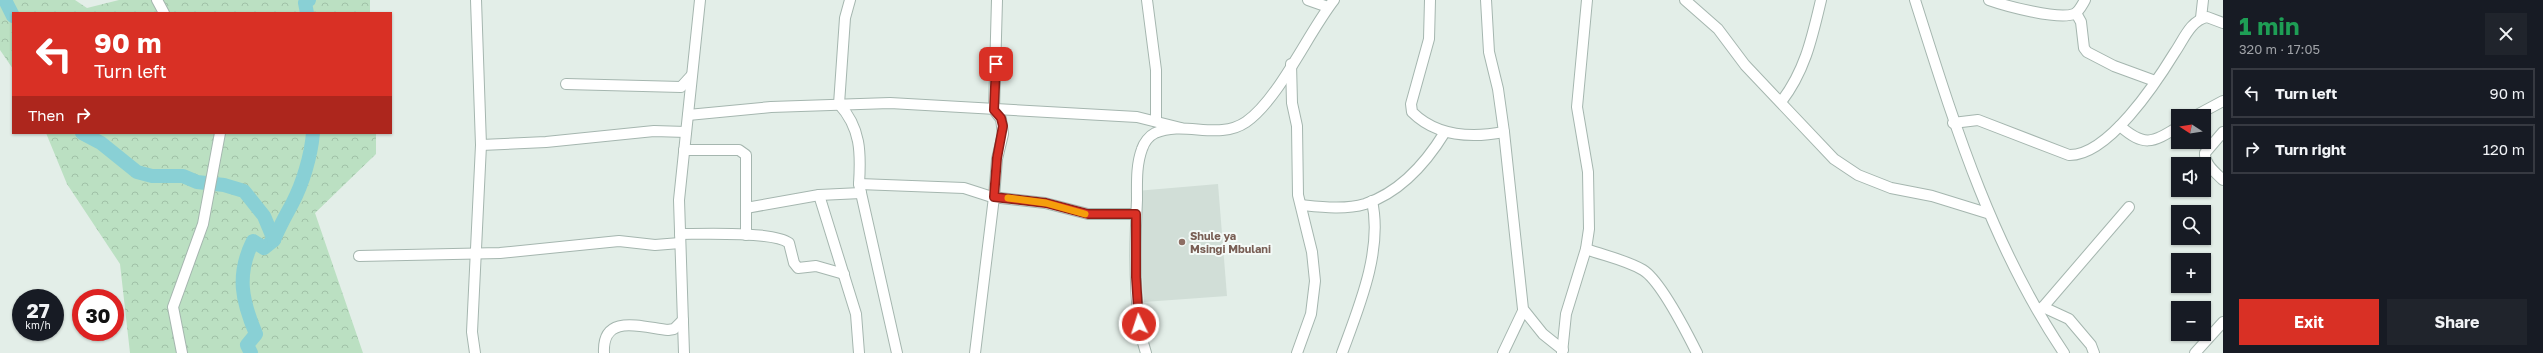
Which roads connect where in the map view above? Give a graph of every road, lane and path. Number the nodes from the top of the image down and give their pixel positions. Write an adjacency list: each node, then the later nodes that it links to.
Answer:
1 (157, 0): 18 (street)
2 (476, 0): 42 (street)
3 (700, 0): 23 (street)
4 (850, 0): 28 (street)
5 (997, 0): 30 (street)
6 (1147, 0): 32 (street)
7 (1308, 0): 17 (street)
8 (1430, 0): 38 (street)
9 (1486, 0): 39 (street)
10 (1587, 0): 56 (street)
11 (1685, 0): 26 (street)
12 (1821, 0): 26 (street)
13 (1915, 0): 33 (street)
14 (1990, 0): 19 (street)
15 (2085, 0): 19 (street)
16 (2203, 0): 20 (street)
17 (1331, 4): 22 (street)
18 (163, 12)
19 (2076, 13): 24 (street)
20 (2201, 18): 21 (street); 24 (street)
21 (2223, 23)
22 (1291, 64): 35 (street); 49 (street)
23 (692, 75): 25 (street); 31 (street)
24 (2155, 81): 34 (street)
25 (566, 84)
26 (1781, 102): 52 (street)
27 (2223, 102): 29 (street)
28 (839, 104): 30 (street); 31 (street); 45 (street)
29 (2209, 109)
30 (994, 110): 32 (street); 47 (street)
31 (688, 115): 37 (street)
32 (1156, 121): 35 (street)
33 (1954, 123): 34 (street); 52 (street)
34 (2120, 126): 36 (street)
35 (1181, 128): 53 (street)
36 (2171, 130)
37 (686, 132): 42 (street); 43 (street)
38 (1445, 132): 39 (street); 48 (street)
39 (1504, 132): 61 (street)
40 (2223, 132): 44 (street)
41 (220, 134): 65 (street)
42 (481, 145): 57 (street)
43 (684, 150): 51 (street); 55 (street)
44 (2223, 180)
45 (860, 188): 46 (street); 47 (street); 70 (street)
46 (820, 195): 51 (street); 59 (street)
47 (994, 197): 53 (street); 71 (street)
48 (1372, 201): 49 (street); 74 (street)
49 (1301, 205): 73 (street)
50 (2129, 207): 60 (street)
51 (746, 208): 54 (street)
52 (1987, 213): 60 (street)
53 (1136, 214): 72 (street)
54 (746, 235): 55 (street); 59 (street)
55 (680, 238): 57 (street); 62 (street)
56 (1586, 249): 64 (street); 76 (street)
57 (475, 254): 58 (street); 66 (street)
58 (359, 256)
59 (844, 274): 69 (street)
60 (2039, 309): 77 (street); 78 (street)
61 (1524, 311): 64 (street); 75 (street)
62 (683, 320): 67 (street); 68 (street)
63 (2223, 322): 79 (street)
64 (1563, 352)
65 (182, 353)
66 (475, 353)
67 (604, 353)
68 (684, 353)
69 (859, 353)
70 (897, 353)
71 (975, 353)
72 (1146, 353)
73 (1297, 353)
74 (1342, 353)
75 (1503, 353)
76 (1697, 353)
77 (2064, 353)
78 (2094, 353)
79 (2195, 353)

